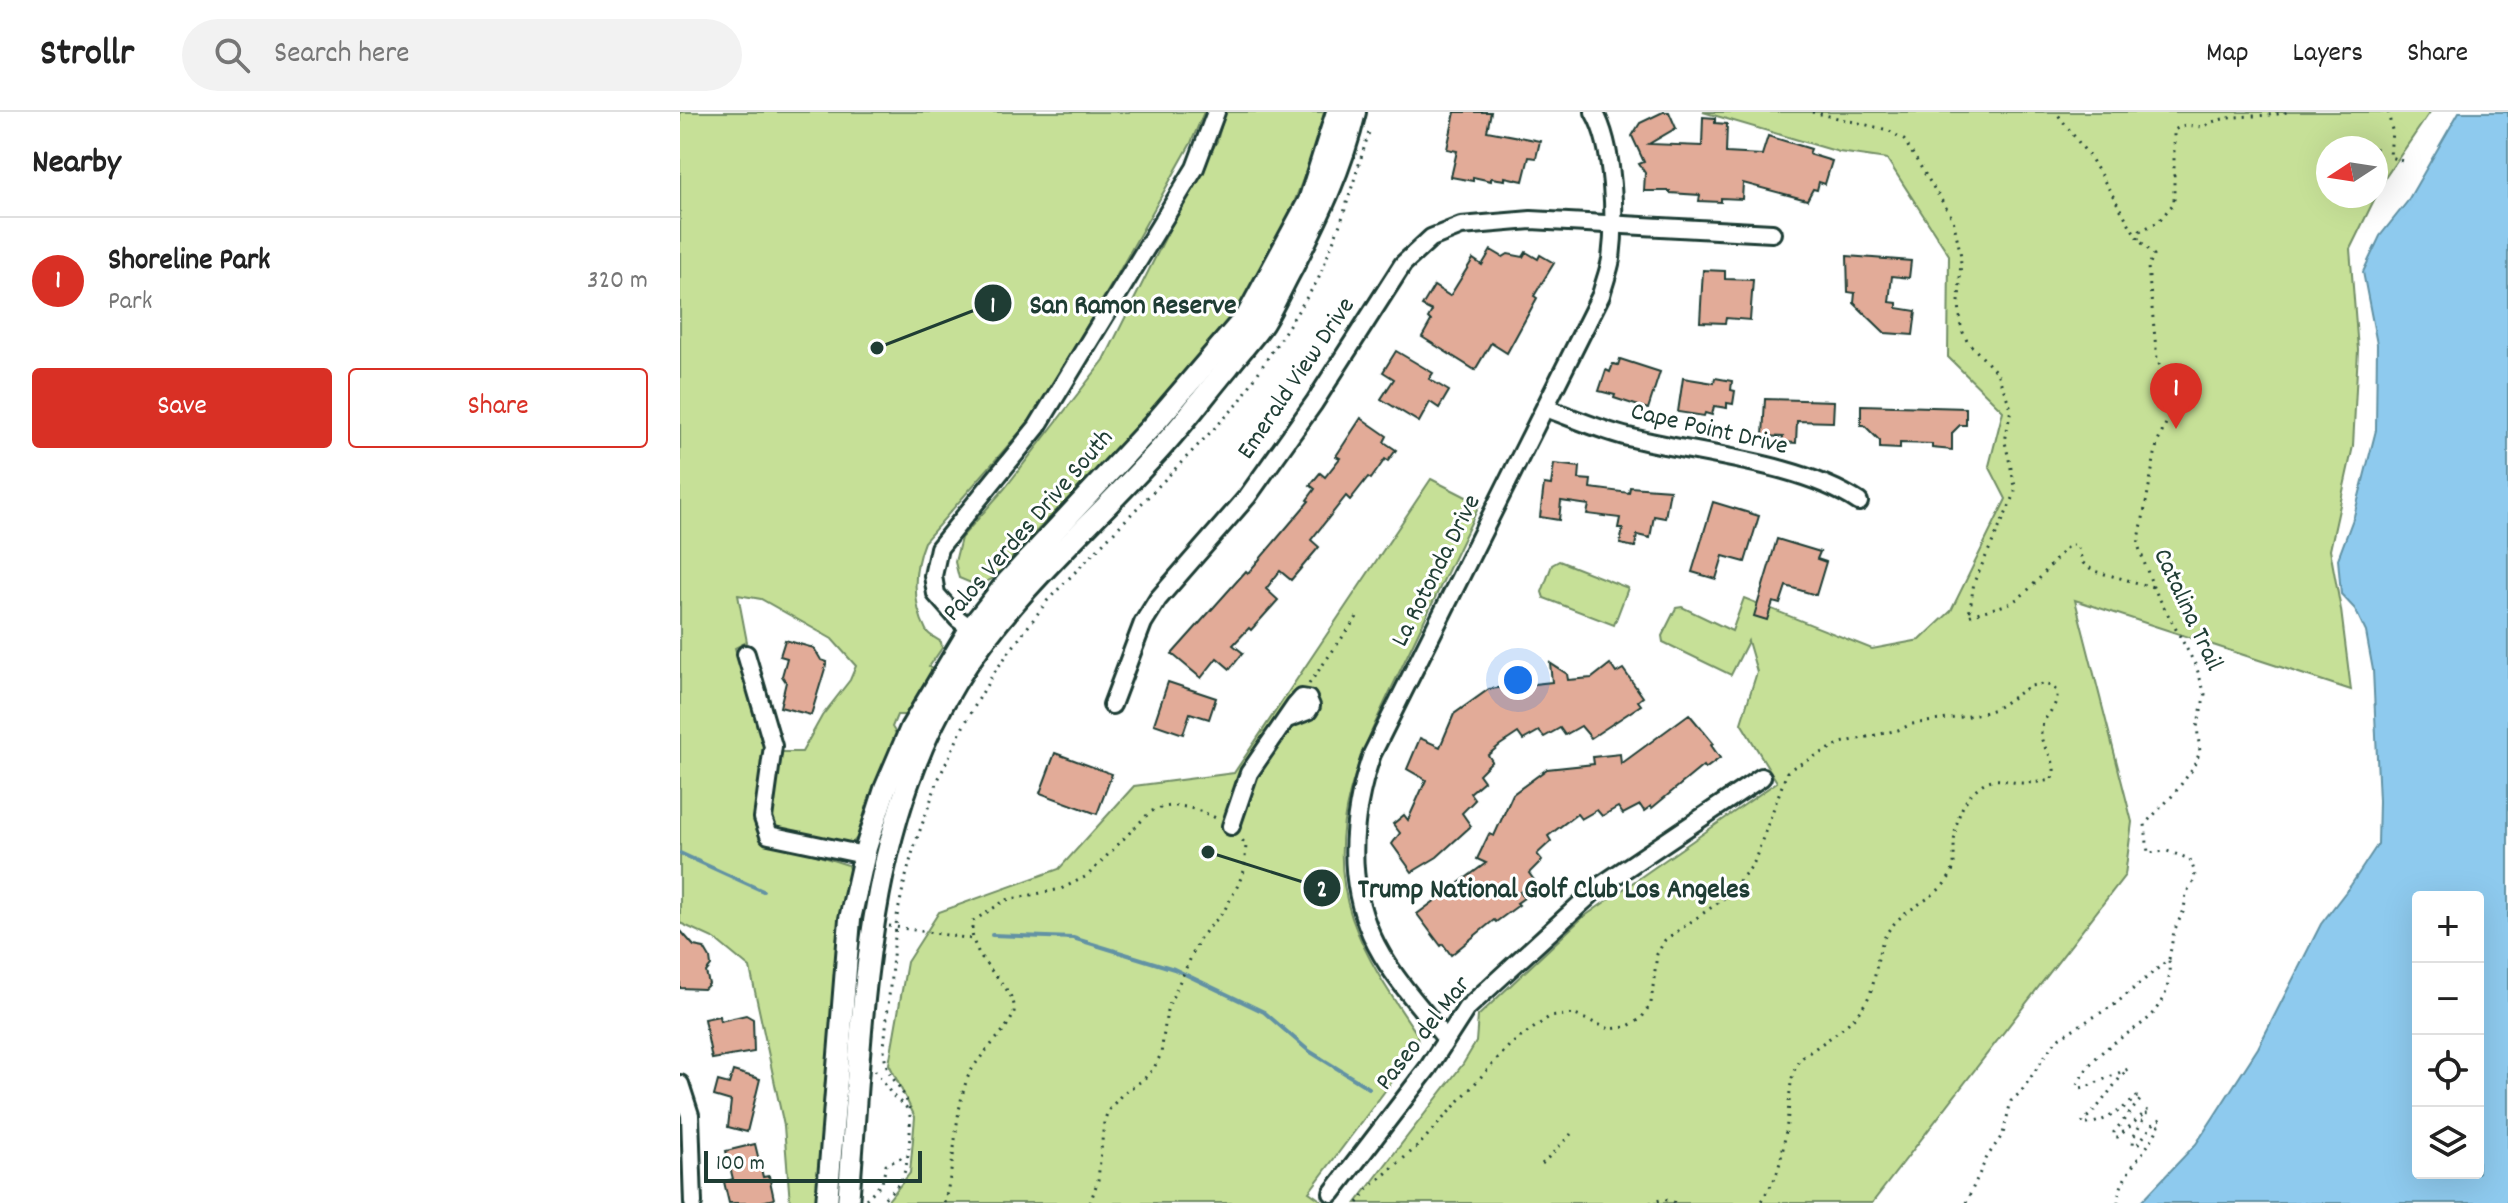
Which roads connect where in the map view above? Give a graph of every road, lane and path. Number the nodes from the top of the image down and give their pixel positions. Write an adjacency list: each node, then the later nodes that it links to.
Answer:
1 (1216, 112): 19 (street)
2 (1337, 112): 19 (main road, Palos Verdes Drive South)
3 (1594, 112): 12 (street, La Rotonda Drive)
4 (1812, 112): 17 (path)
5 (2056, 112): 14 (path)
6 (2287, 112): 14 (path)
7 (2388, 112): 10 (path)
8 (1363, 118): 9 (path); 19 (main road, Palos Verdes Drive South)
9 (1367, 140): 11 (path); 26 (path)
10 (2406, 162)
11 (1346, 184)
12 (1612, 224): 13 (street, Emerald View Drive); 15 (street, La Rotonda Drive); 22 (street, Emerald View Drive)
13 (1772, 233)
14 (2138, 239): 17 (path, Catalina Trail)
15 (1546, 408): 16 (street, Cape Point Drive); 29 (street, La Rotonda Drive)
16 (1859, 502)
17 (2153, 587): 28 (path, Catalina Trail)
18 (1357, 617): 21 (path)
19 (977, 634): 25 (main road, Palos Verdes Drive South); 39 (main road, Palos Verdes Drive South)
20 (746, 654): 25 (street)
21 (1302, 698): 24 (street)
22 (1112, 705)
23 (1762, 777): 29 (street, Paseo del Mar)
24 (1231, 826): 27 (path); 43 (path)
25 (864, 855): 38 (main road, Palos Verdes Drive South)
26 (894, 927): 27 (path); 32 (path)
27 (972, 939): 42 (path)
28 (2169, 959): 48 (path); 49 (path)
29 (1446, 1039): 36 (street, Paseo del Mar)
30 (875, 1069): 32 (path)
31 (680, 1084): 37 (street)
32 (910, 1112): 34 (path)
33 (1571, 1134): 35 (path)
34 (907, 1155): 40 (path); 41 (path)
35 (1542, 1164)
36 (1332, 1193)
37 (693, 1203)
38 (827, 1203)
39 (848, 1203)
40 (865, 1203)
41 (879, 1203)
42 (944, 1203)
43 (1090, 1203)
44 (1358, 1203): 47 (path)
45 (1650, 1203): 46 (path)
46 (1676, 1203)
47 (1760, 1203)
48 (1966, 1203)
49 (2118, 1203)

